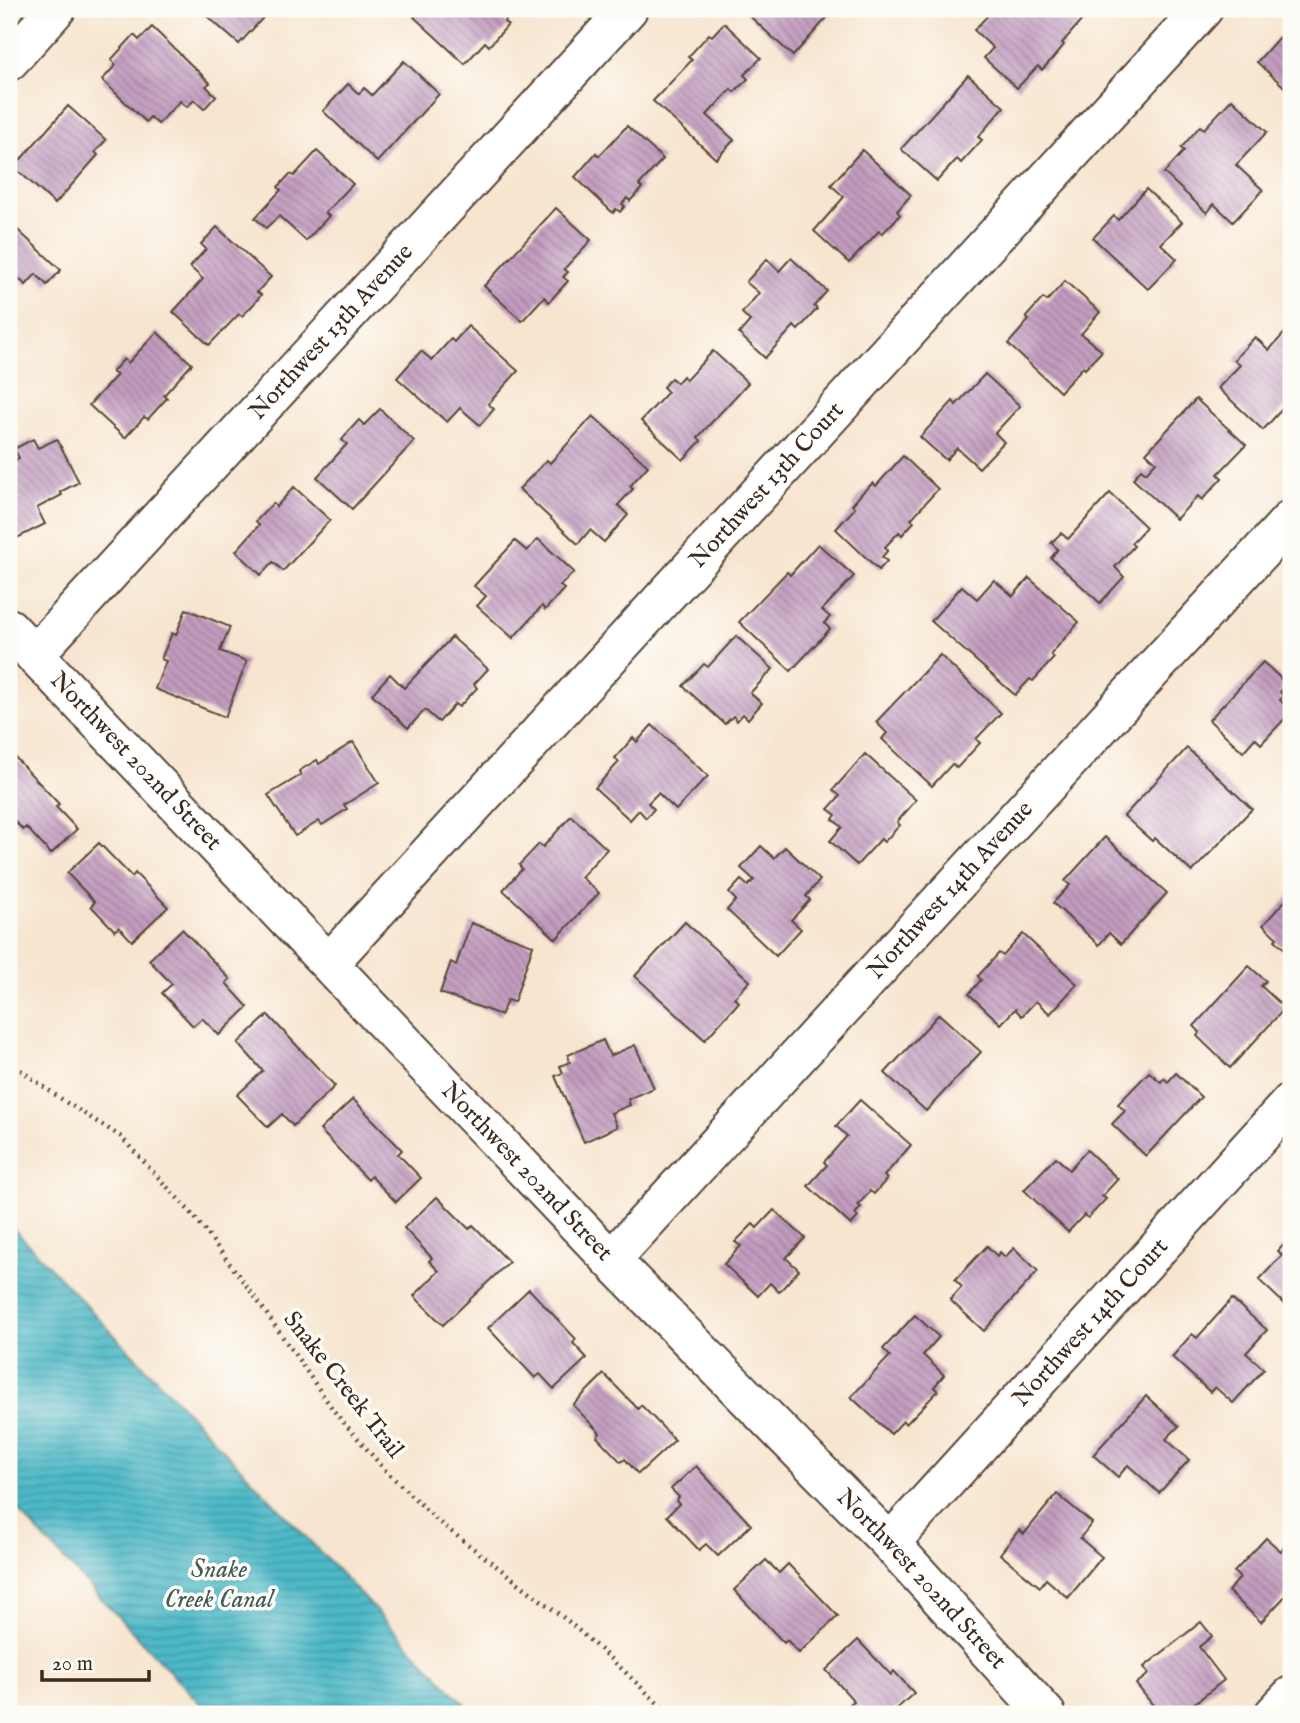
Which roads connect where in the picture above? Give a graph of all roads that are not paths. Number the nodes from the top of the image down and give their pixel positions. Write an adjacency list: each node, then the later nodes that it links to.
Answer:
1 (56, 9): 4 (street)
2 (628, 9): 6 (street, Northwest 13th Avenue)
3 (1203, 9): 7 (street, Northwest 13th Court)
4 (9, 61)
5 (1291, 519): 9 (street, Northwest 14th Avenue)
6 (21, 641): 7 (street, Northwest 202nd Street)
7 (329, 963): 9 (street, Northwest 202nd Street)
8 (1291, 1102): 10 (street, Northwest 14th Court)
9 (611, 1259): 10 (street, Northwest 202nd Street)
10 (890, 1543): 12 (street, Northwest 202nd Street)
11 (1291, 1696): 13 (street)
12 (1046, 1714)
13 (1274, 1714)

